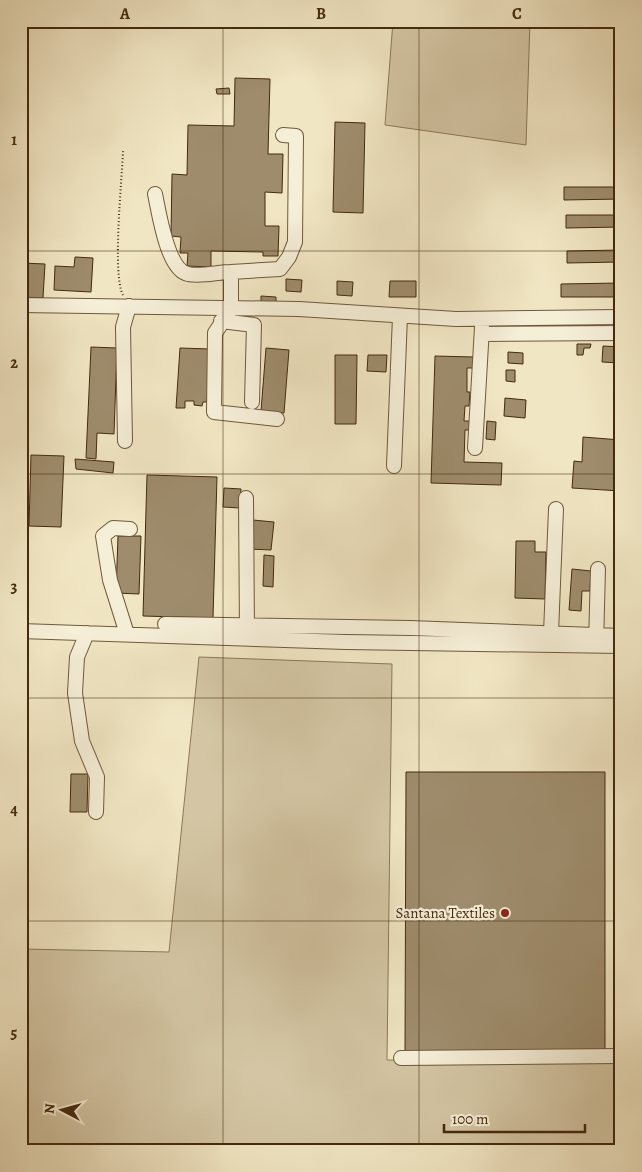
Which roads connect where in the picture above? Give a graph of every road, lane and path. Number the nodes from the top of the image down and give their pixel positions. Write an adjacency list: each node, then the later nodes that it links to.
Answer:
1 (283, 135): 4 (street)
2 (123, 151): 6 (path)
3 (155, 194): 4 (street)
4 (231, 272): 7 (street)
5 (21, 305): 6 (street)
6 (129, 306): 7 (street); 16 (street)
7 (231, 309): 8 (street); 11 (street)
8 (400, 316): 10 (street); 18 (street)
9 (621, 316): 10 (street)
10 (482, 318): 13 (street)
11 (221, 321): 14 (street); 15 (street)
12 (621, 333): 13 (street)
13 (482, 334): 17 (street)
14 (252, 402)
15 (277, 419)
16 (125, 441)
17 (475, 448)
18 (394, 466)
19 (246, 498): 25 (street)
20 (556, 509): 27 (street)
21 (130, 529): 28 (street)
22 (598, 569): 30 (street)
23 (165, 624): 25 (street)
24 (21, 631): 26 (street)
25 (247, 632): 27 (street); 28 (street); 30 (street)
26 (86, 633): 28 (street); 32 (street)
27 (551, 633): 30 (street)
28 (127, 634)
29 (621, 636): 30 (street)
30 (596, 640): 31 (street)
31 (621, 646)
32 (96, 812)
33 (621, 1056): 34 (street)
34 (401, 1058)

